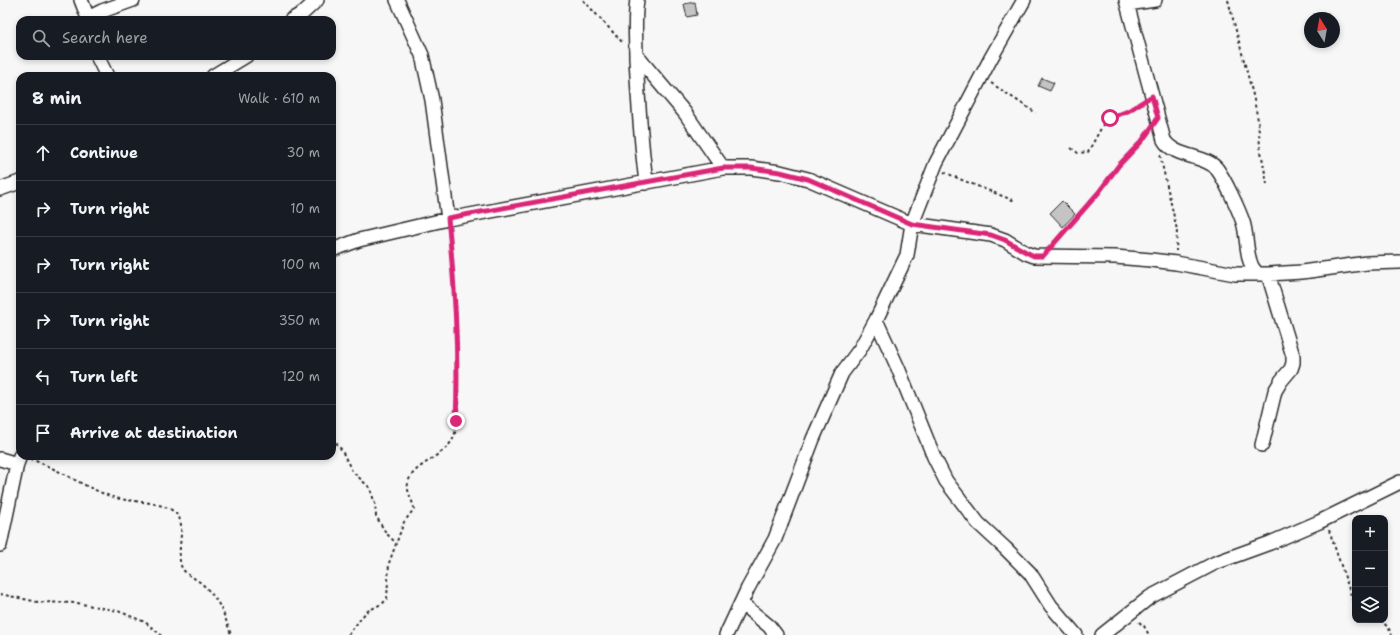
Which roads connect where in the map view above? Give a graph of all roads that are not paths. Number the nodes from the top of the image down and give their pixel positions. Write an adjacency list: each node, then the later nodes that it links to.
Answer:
1 (81, 0): 9 (street)
2 (133, 0): 10 (street)
3 (317, 0): 11 (street)
4 (397, 0): 21 (street)
5 (636, 0): 12 (street)
6 (1022, 0): 22 (street)
7 (1155, 0): 8 (street)
8 (1127, 2): 25 (street)
9 (86, 16)
10 (93, 16)
11 (297, 16)
12 (636, 55): 17 (street); 19 (street)
13 (100, 60): 15 (street)
14 (239, 60): 16 (street)
15 (105, 72)
16 (220, 72)
17 (723, 168): 19 (street); 22 (street)
18 (16, 183): 20 (street)
19 (646, 183): 21 (street)
20 (0, 189)
21 (448, 218): 23 (street)
22 (912, 224): 25 (street); 26 (street)
23 (336, 249)
24 (1400, 262): 25 (street)
25 (1263, 274): 27 (street)
26 (876, 320): 33 (street); 36 (street)
27 (1262, 445)
28 (0, 459): 29 (street)
29 (16, 459)
30 (21, 460): 32 (street)
31 (1400, 482): 37 (street)
32 (0, 545)
33 (741, 603): 34 (street); 35 (street)
34 (726, 635)
35 (776, 635)
36 (1076, 635)
37 (1102, 635)

